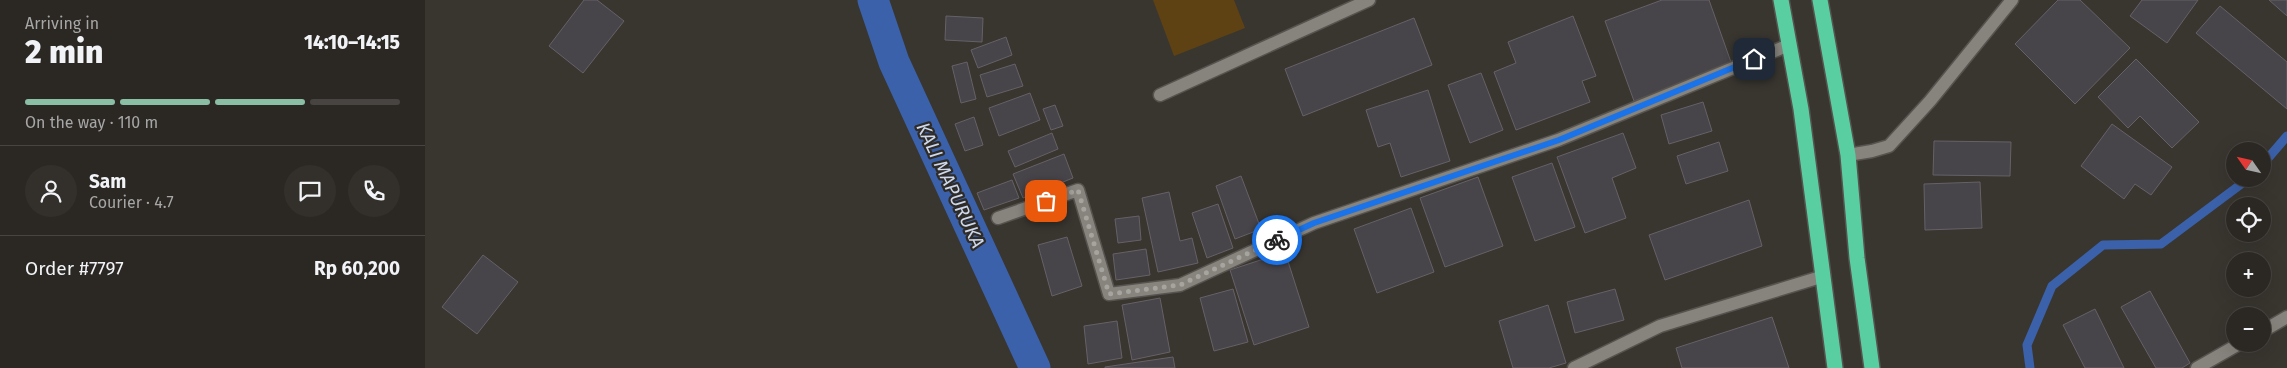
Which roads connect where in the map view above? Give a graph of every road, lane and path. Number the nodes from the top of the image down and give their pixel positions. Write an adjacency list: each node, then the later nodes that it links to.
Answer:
1 (1369, 0): 6 (street)
2 (1781, 0): 5 (highway)
3 (1821, 0): 7 (highway)
4 (2012, 0): 7 (street)
5 (1789, 44): 8 (street); 9 (highway)
6 (1160, 95)
7 (1849, 155): 15 (highway)
8 (998, 218)
9 (1824, 276): 13 (street); 14 (highway)
10 (2287, 317): 11 (street)
11 (2271, 326)
12 (2226, 351): 16 (street)
13 (1574, 368)
14 (1835, 368)
15 (1872, 368)
16 (2197, 368)

